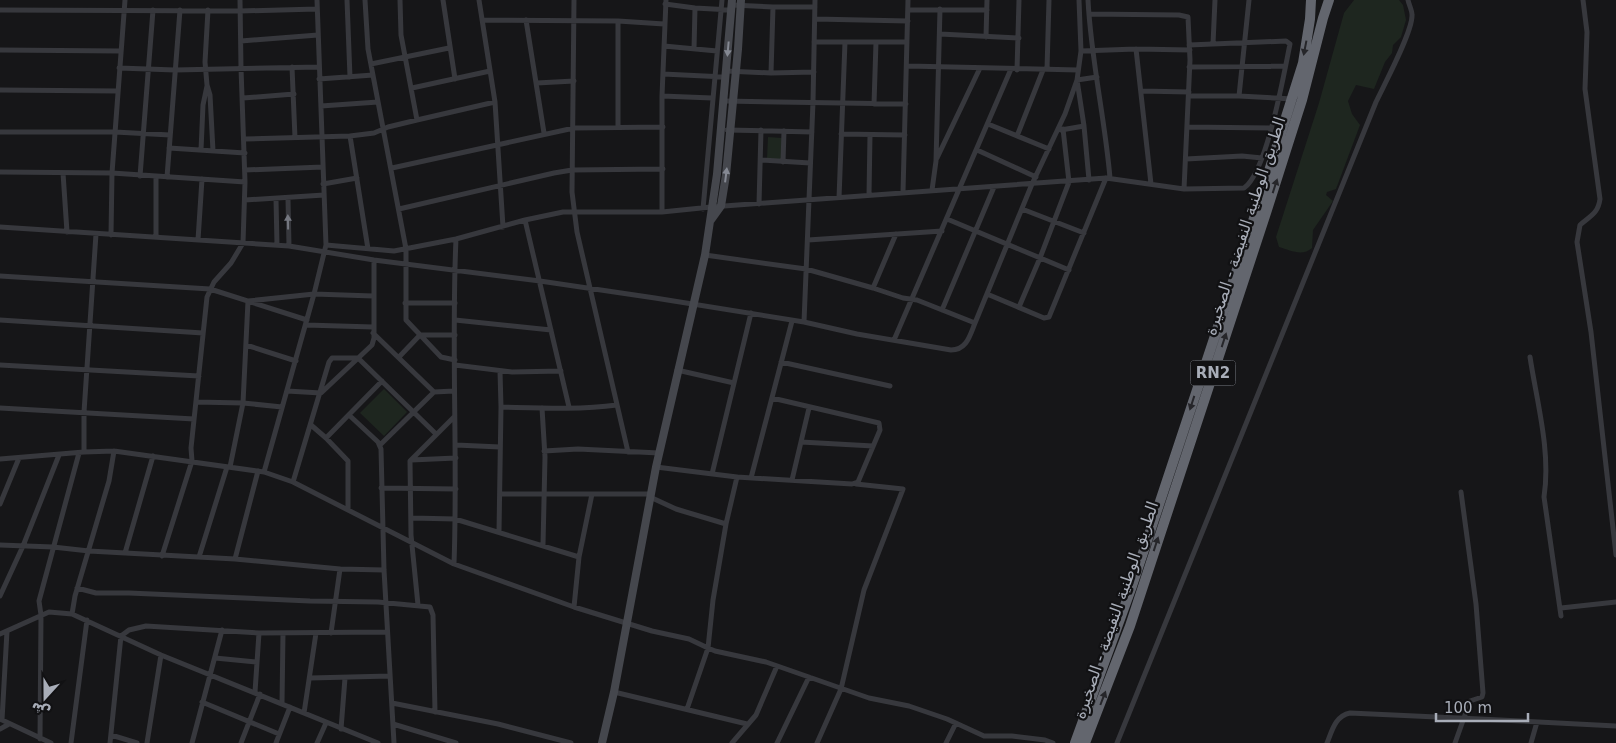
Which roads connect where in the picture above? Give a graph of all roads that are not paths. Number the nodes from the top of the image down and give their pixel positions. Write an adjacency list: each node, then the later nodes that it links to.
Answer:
1 (125, 0): 33 (street)
2 (240, 0): 40 (street)
3 (317, 0): 30 (street)
4 (347, 0): 96 (street)
5 (364, 0): 71 (street)
6 (400, 0): 70 (street)
7 (443, 0): 61 (street)
8 (479, 0): 42 (street)
9 (574, 0): 45 (street)
10 (722, 0): 37 (street)
11 (815, 0): 29 (street)
12 (908, 0): 38 (street)
13 (987, 0): 39 (street)
14 (1019, 0): 52 (street)
15 (1049, 0): 87 (street)
16 (1079, 0): 69 (street)
17 (1088, 0): 41 (street)
18 (1215, 0): 59 (street)
19 (1249, 0): 58 (street)
20 (1310, 0): 115 (highway, الطريق الوطنية النفيضة - الصخيرة / RN2, one-way to 115)
21 (1329, 0): 115 (highway, الطريق الوطنية النفيضة - الصخيرة / RN2)
22 (1408, 0): 441 (street)
23 (1583, 0): 355 (street)
24 (666, 2): 28 (street); 48 (street)
25 (740, 3): 26 (street); 27 (street); 89 (street)
26 (731, 5): 37 (street); 93 (street, one-way to 93)
27 (773, 7): 29 (street); 91 (street)
28 (695, 8): 37 (street); 63 (street)
29 (815, 8): 44 (street)
30 (317, 9): 40 (street); 50 (street)
31 (940, 9): 38 (street); 39 (street); 49 (street)
32 (0, 10): 33 (street)
33 (124, 10): 34 (street); 67 (street)
34 (153, 10): 35 (street); 82 (street)
35 (180, 10): 36 (street); 84 (street)
36 (208, 10): 40 (street); 85 (street)
37 (722, 10): 68 (street)
38 (908, 10): 47 (street)
39 (987, 10): 51 (street)
40 (240, 11): 53 (street)
41 (1089, 14): 62 (street); 66 (street)
42 (482, 20): 43 (street); 86 (street)
43 (526, 20): 45 (street); 102 (street)
44 (815, 20): 47 (street); 54 (street)
45 (574, 21): 46 (street); 101 (street)
46 (618, 21): 48 (street); 128 (street)
47 (908, 21): 57 (street)
48 (664, 24): 60 (street)
49 (940, 34): 51 (street); 73 (street)
50 (318, 35): 53 (street); 76 (street)
51 (986, 37): 52 (street)
52 (1019, 38): 83 (street)
53 (241, 41): 79 (street)
54 (814, 42): 55 (street); 90 (street)
55 (846, 42): 56 (street); 121 (street)
56 (876, 42): 57 (street); 122 (street)
57 (907, 42): 72 (street)
58 (1245, 42): 59 (street); 74 (street); 75 (street)
59 (1213, 44): 62 (street)
60 (664, 46): 63 (street); 92 (street)
61 (449, 48): 70 (street); 99 (street)
62 (1190, 48): 64 (street); 77 (street)
63 (694, 49): 68 (street)
64 (1136, 49): 66 (street); 107 (street)
65 (0, 50): 67 (street)
66 (1093, 50): 69 (street); 97 (street)
67 (120, 51): 78 (street)
68 (718, 51): 95 (street)
69 (1081, 51): 88 (street)
70 (406, 56): 71 (street); 104 (street)
71 (371, 64): 94 (street)
72 (908, 66): 73 (street); 123 (street)
73 (939, 66): 81 (street); 163 (street)
74 (1242, 66): 75 (street); 77 (street); 111 (street)
75 (1286, 66): 112 (street)
76 (319, 67): 80 (street); 98 (street)
77 (1190, 67): 109 (street)
78 (119, 68): 82 (street); 106 (street)
79 (241, 68): 80 (street); 85 (street); 113 (street)
80 (292, 68): 108 (street)
81 (980, 68): 83 (street); 163 (street)
82 (148, 69): 84 (street); 142 (street)
83 (1014, 69): 87 (street); 126 (street)
84 (176, 70): 85 (street); 145 (street)
85 (205, 70): 103 (street)
86 (490, 70): 99 (street); 118 (street)
87 (1045, 70): 88 (street); 149 (street)
88 (1078, 70): 100 (street)
89 (736, 72): 91 (street); 93 (street); 119 (street)
90 (814, 72): 91 (street); 120 (street)
91 (771, 73)
92 (663, 74): 95 (street); 110 (street)
93 (726, 74): 95 (street); 116 (street)
94 (373, 75): 96 (street); 117 (street)
95 (715, 76): 114 (street)
96 (350, 77): 98 (street)
97 (1097, 77): 100 (street); 179 (street)
98 (319, 78): 124 (street)
99 (455, 78): 104 (street)
100 (1077, 80): 127 (street); 137 (street)
101 (574, 81): 102 (street); 131 (street)
102 (537, 83): 143 (street)
103 (207, 85): 156 (street); 158 (street)
104 (412, 88): 125 (street)
105 (0, 90): 106 (street)
106 (118, 91): 140 (street)
107 (1141, 91): 109 (street); 186 (street)
108 (294, 94): 113 (street); 151 (street)
109 (1189, 94): 111 (street); 130 (street)
110 (662, 96): 114 (street); 129 (street)
111 (1239, 96): 112 (street)
112 (1280, 97): 115 (street); 132 (street)
113 (242, 98): 152 (street)
114 (712, 98): 204 (street)
115 (1297, 99): 439 (highway, الطريق الوطنية النفيضة - الصخيرة / RN2, one-way to 439); 440 (highway, الطريق الوطنية النفيضة - الصخيرة / RN2, one-way to 115)
116 (724, 101): 119 (street); 134 (street)
117 (378, 102): 124 (street); 133 (street)
118 (495, 102): 125 (street); 153 (street)
119 (733, 102): 120 (street); 135 (street)
120 (813, 102): 121 (street); 141 (street)
121 (843, 103): 122 (street); 144 (street)
122 (874, 104): 123 (street)
123 (906, 104): 147 (street)
124 (321, 106): 150 (street)
125 (417, 120): 133 (street)
126 (988, 124): 149 (street); 157 (street)
127 (1084, 126): 137 (street); 181 (street)
128 (618, 127): 129 (street); 131 (street)
129 (662, 127): 168 (street)
130 (1187, 127): 132 (street); 161 (street)
131 (574, 128): 143 (street); 170 (street)
132 (1271, 128): 160 (street)
133 (384, 129): 148 (street); 167 (street)
134 (722, 130): 135 (street); 202 (street)
135 (731, 130): 136 (street); 201 (street, one-way to 135)
136 (761, 130): 138 (street); 162 (street)
137 (1061, 130): 155 (street); 183 (street)
138 (784, 131): 141 (street); 164 (street)
139 (0, 132): 140 (street)
140 (115, 132): 142 (street); 173 (street)
141 (812, 132): 165 (street)
142 (143, 134): 145 (street); 174 (street)
143 (544, 134): 153 (street)
144 (841, 134): 146 (street); 195 (street)
145 (170, 135): 154 (street)
146 (870, 135): 147 (street); 194 (street)
147 (905, 135): 192 (street)
148 (350, 136): 150 (street); 178 (street)
149 (1017, 136): 155 (street)
150 (322, 137): 151 (street); 166 (street)
151 (295, 138): 152 (street)
152 (245, 139): 159 (street)
153 (498, 144): 167 (street); 187 (street)
154 (169, 148): 156 (street); 176 (street)
155 (1049, 149): 177 (street)
156 (202, 150): 158 (street)
157 (977, 150): 177 (street); 189 (street)
158 (213, 151): 159 (street)
159 (245, 153): 169 (street)
160 (1262, 158): 161 (street); 190 (street)
161 (1186, 159): 190 (street)
162 (761, 160): 164 (street); 200 (street)
163 (936, 161): 191 (street)
164 (783, 162): 165 (street)
165 (810, 163): 199 (street)
166 (323, 167): 169 (street); 184 (street)
167 (392, 168): 203 (street)
168 (663, 169): 170 (street); 207 (street)
169 (245, 170): 182 (street)
170 (572, 170): 187 (street); 206 (street)
171 (0, 172): 172 (street)
172 (63, 173): 173 (street); 215 (street)
173 (112, 173): 174 (street); 220 (street)
174 (140, 176): 175 (street)
175 (156, 177): 176 (street); 221 (street)
176 (167, 177): 180 (street)
177 (1036, 177): 185 (street)
178 (357, 178): 184 (street); 230 (street)
179 (1108, 178): 181 (street); 186 (street); 217 (street)
180 (202, 179): 182 (street); 223 (street)
181 (1089, 180): 183 (street)
182 (245, 182): 198 (street)
183 (1069, 182): 185 (street); 211 (street)
184 (323, 184): 193 (street)
185 (1032, 184): 188 (street); 205 (street)
186 (1151, 184): 190 (street)
187 (501, 186): 203 (street); 213 (street)
188 (994, 187): 189 (street); 214 (street)
189 (959, 189): 191 (street); 208 (street)
190 (1184, 189)
191 (932, 190): 192 (street)
192 (903, 192): 194 (street)
193 (324, 195): 197 (street); 229 (street)
194 (869, 195): 195 (street)
195 (839, 198): 199 (street)
196 (276, 199): 197 (street); 198 (street); 227 (street)
197 (288, 199): 228 (street, one-way to 197)
198 (245, 200): 225 (street)
199 (809, 200): 200 (street); 224 (street)
200 (759, 204): 201 (street)
201 (721, 206): 202 (street); 210 (street)
202 (711, 207): 204 (street); 210 (street)
203 (399, 209): 231 (street)
204 (702, 209): 207 (street)
205 (1022, 209): 211 (street); 226 (street)
206 (574, 212): 207 (street); 209 (street); 244 (street)
207 (662, 212)
208 (947, 219): 214 (street); 216 (street)
209 (525, 220): 213 (street); 241 (street)
210 (711, 220): 232 (street)
211 (1054, 222): 217 (street); 233 (street)
212 (0, 227): 215 (street)
213 (503, 227): 222 (street)
214 (975, 231): 226 (street); 254 (street)
215 (67, 232): 218 (street)
216 (942, 232): 219 (street); 248 (street)
217 (1084, 233): 238 (street)
218 (96, 234): 220 (street); 240 (street)
219 (896, 234): 224 (street); 242 (street)
220 (111, 235): 221 (street)
221 (156, 237): 223 (street)
222 (456, 239): 231 (street); 236 (street)
223 (198, 240): 225 (street)
224 (808, 240): 237 (street)
225 (243, 243): 227 (street); 243 (street)
226 (1007, 244): 233 (street); 246 (street)
227 (277, 246): 228 (street)
228 (289, 246): 229 (street)
229 (326, 248): 230 (street); 234 (street); 245 (street)
230 (368, 249): 231 (street)
231 (406, 249): 235 (street)
232 (705, 255): 237 (street); 252 (street)
233 (1040, 258): 238 (street); 253 (street)
234 (374, 260): 235 (street); 247 (street)
235 (406, 264): 236 (street); 250 (street)
236 (455, 269): 241 (street); 251 (street)
237 (806, 269): 242 (street); 260 (street)
238 (1069, 270): 253 (street)
239 (0, 276): 240 (street)
240 (93, 281): 243 (street); 262 (street)
241 (540, 281): 244 (street); 264 (street)
242 (873, 288): 248 (street)
243 (210, 289): 249 (street); 265 (street)
244 (591, 289): 252 (street); 292 (street)
245 (314, 294): 247 (street); 249 (street); 259 (street)
246 (987, 294): 253 (street); 261 (street)
247 (373, 296): 263 (street)
248 (912, 299): 254 (street); 268 (street)
249 (248, 301): 259 (street); 269 (street)
250 (405, 303): 251 (street); 266 (street)
251 (455, 303): 257 (street)
252 (693, 304): 255 (street); 278 (street)
253 (1019, 307)
254 (942, 310): 261 (street)
255 (751, 313): 258 (street); 283 (street)
256 (0, 320): 262 (street)
257 (455, 320): 264 (street); 267 (street)
258 (792, 321): 260 (street); 275 (street)
259 (306, 322): 263 (street); 273 (street)
260 (804, 322): 268 (street)
261 (975, 323): 268 (street)
262 (90, 326): 265 (street); 277 (street)
263 (373, 330): 270 (street); 272 (street)
264 (551, 330): 280 (street)
265 (204, 333): 281 (street)
266 (420, 335): 267 (street); 270 (street); 274 (street)
267 (454, 335): 274 (street)
268 (894, 340)
269 (246, 345): 273 (street); 291 (street)
270 (399, 357): 287 (street)
271 (1530, 357): 370 (street)
272 (358, 358): 282 (street); 288 (street); 288 (street)
273 (296, 361): 285 (street)
274 (455, 362): 279 (street); 286 (street)
275 (781, 362): 284 (street); 289 (street)
276 (0, 365): 277 (street)
277 (88, 368): 281 (street); 299 (street)
278 (677, 370): 283 (street); 316 (street)
279 (500, 371): 280 (street); 294 (street)
280 (561, 371): 295 (street)
281 (198, 376): 290 (street)
282 (382, 381): 300 (street); 301 (street)
283 (734, 383): 327 (street)
284 (890, 386)
285 (287, 391): 288 (street); 293 (street)
286 (454, 391): 287 (street); 302 (street)
287 (434, 392): 300 (street)
288 (321, 393): 304 (street)
289 (772, 398): 298 (street); 329 (street)
290 (196, 402): 291 (street); 303 (street)
291 (243, 403): 293 (street); 324 (street)
292 (617, 405): 295 (street); 315 (street)
293 (282, 407): 326 (street)
294 (501, 407): 297 (street); 311 (street)
295 (569, 407): 297 (street)
296 (0, 408): 299 (street)
297 (542, 408): 313 (street)
298 (809, 408): 307 (street); 310 (street)
299 (84, 412): 303 (street); 314 (street)
300 (414, 412): 305 (street); 308 (street)
301 (348, 415): 306 (street); 308 (street)
302 (454, 417): 305 (street); 309 (street)
303 (194, 419): 323 (street)
304 (311, 425): 306 (street); 331 (street)
305 (436, 434): 322 (street)
306 (326, 438): 342 (street)
307 (801, 442): 310 (street); 330 (street)
308 (380, 445): 333 (street)
309 (456, 445): 311 (street); 320 (street)
310 (873, 446): 332 (street)
311 (500, 447): 338 (street)
312 (114, 451): 314 (street); 318 (street); 353 (street)
313 (544, 451): 315 (street); 337 (street)
314 (81, 452): 317 (street); 352 (street)
315 (628, 452): 316 (street)
316 (659, 453): 325 (street)
317 (59, 455): 319 (street); 351 (street)
318 (153, 456): 323 (street); 354 (street)
319 (19, 458): 321 (street); 341 (street)
320 (456, 458): 322 (street); 335 (street)
321 (0, 459)
322 (411, 460): 334 (street)
323 (192, 461): 324 (street); 356 (street)
324 (229, 467): 326 (street); 358 (street)
325 (656, 467): 327 (street); 340 (street)
326 (261, 472): 331 (street); 359 (street)
327 (712, 474): 328 (street)
328 (737, 477): 329 (street); 345 (street)
329 (751, 478): 330 (street)
330 (792, 480): 332 (street)
331 (293, 482): 342 (street)
332 (855, 484): 395 (street)
333 (381, 488): 334 (street); 346 (street)
334 (411, 488): 335 (street); 343 (street)
335 (456, 489): 344 (street)
336 (1460, 492): 405 (street)
337 (544, 493): 338 (street); 339 (street); 350 (street)
338 (500, 494): 347 (street)
339 (592, 494): 340 (street); 357 (street)
340 (650, 496): 345 (street); 375 (street)
341 (0, 504)
342 (348, 509): 346 (street)
343 (412, 518): 344 (street); 348 (street)
344 (455, 519): 347 (street); 360 (street)
345 (726, 524): 385 (street)
346 (383, 528): 348 (street); 362 (street)
347 (499, 532): 350 (street)
348 (412, 543): 360 (street); 368 (street)
349 (0, 545): 351 (street)
350 (543, 545): 357 (street)
351 (23, 546): 352 (street); 364 (street)
352 (54, 547): 353 (street); 371 (street)
353 (89, 551): 354 (street); 363 (street)
354 (124, 553): 356 (street)
355 (1616, 555)
356 (162, 556): 358 (street)
357 (579, 556): 369 (street)
358 (199, 557): 359 (street)
359 (235, 559): 361 (street)
360 (454, 564): 369 (street)
361 (340, 569): 362 (street); 365 (street)
362 (384, 570): 367 (street)
363 (78, 588): 365 (street); 372 (street)
364 (0, 596)
365 (335, 601): 367 (street); 382 (street)
366 (1616, 602): 370 (street)
367 (386, 603): 368 (street); 378 (street)
368 (418, 605): 403 (street)
369 (574, 607): 375 (street)
370 (1561, 608): 373 (street)
371 (41, 614): 372 (street); 377 (street); 420 (street)
372 (72, 614): 374 (street)
373 (1562, 616)
374 (86, 620): 384 (street); 421 (street)
375 (627, 623): 385 (street); 396 (street)
376 (222, 630): 379 (street); 384 (street); 387 (street)
377 (7, 631): 383 (street); 406 (street)
378 (387, 632): 382 (street); 391 (street)
379 (259, 633): 380 (street); 388 (street)
380 (283, 633): 381 (street); 399 (street)
381 (316, 633): 382 (street); 393 (street)
382 (331, 633)
383 (0, 634)
384 (121, 636): 386 (street); 418 (street)
385 (708, 648): 389 (street); 402 (street)
386 (161, 655): 390 (street); 424 (street)
387 (215, 658): 388 (street); 390 (street)
388 (257, 662): 397 (street)
389 (777, 666): 392 (street); 413 (street)
390 (210, 673): 397 (street); 398 (street)
391 (390, 676): 394 (street); 400 (street)
392 (809, 677): 395 (street); 435 (street)
393 (310, 678): 394 (street); 404 (street)
394 (345, 678): 415 (street)
395 (842, 689): 410 (street); 436 (street)
396 (614, 692): 402 (street); 433 (street)
397 (257, 693): 399 (street); 407 (street)
398 (202, 702): 407 (street); 425 (street)
399 (282, 703): 401 (street)
400 (392, 703): 403 (street); 412 (street)
401 (290, 707): 404 (street); 417 (street)
402 (687, 709): 413 (street)
403 (435, 712): 432 (street)
404 (304, 713): 409 (street)
405 (1464, 718): 408 (street); 442 (street); 443 (street)
406 (1, 720): 411 (street)
407 (249, 722): 417 (street); 426 (street)
408 (1536, 722): 414 (street); 444 (street)
409 (326, 723): 415 (street); 428 (street)
410 (956, 723): 437 (street); 438 (street)
411 (10, 724): 416 (street); 420 (street)
412 (394, 724): 430 (street); 431 (street)
413 (747, 724): 434 (street)
414 (1616, 726)
415 (341, 728): 419 (street)
416 (0, 730)
417 (279, 734): 427 (street)
418 (111, 735): 422 (street); 423 (street)
419 (363, 740): 429 (street)
420 (45, 741)
421 (71, 743)
422 (110, 743)
423 (137, 743)
424 (147, 743)
425 (192, 743)
426 (241, 743)
427 (276, 743)
428 (318, 743)
429 (378, 743)
430 (394, 743)
431 (456, 743)
432 (571, 743)
433 (602, 743)
434 (732, 743)
435 (777, 743)
436 (817, 743)
437 (946, 743)
438 (1053, 743)
439 (1075, 743)
440 (1085, 743)
441 (1118, 743)
442 (1327, 743)
443 (1455, 743)
444 (1531, 743)

